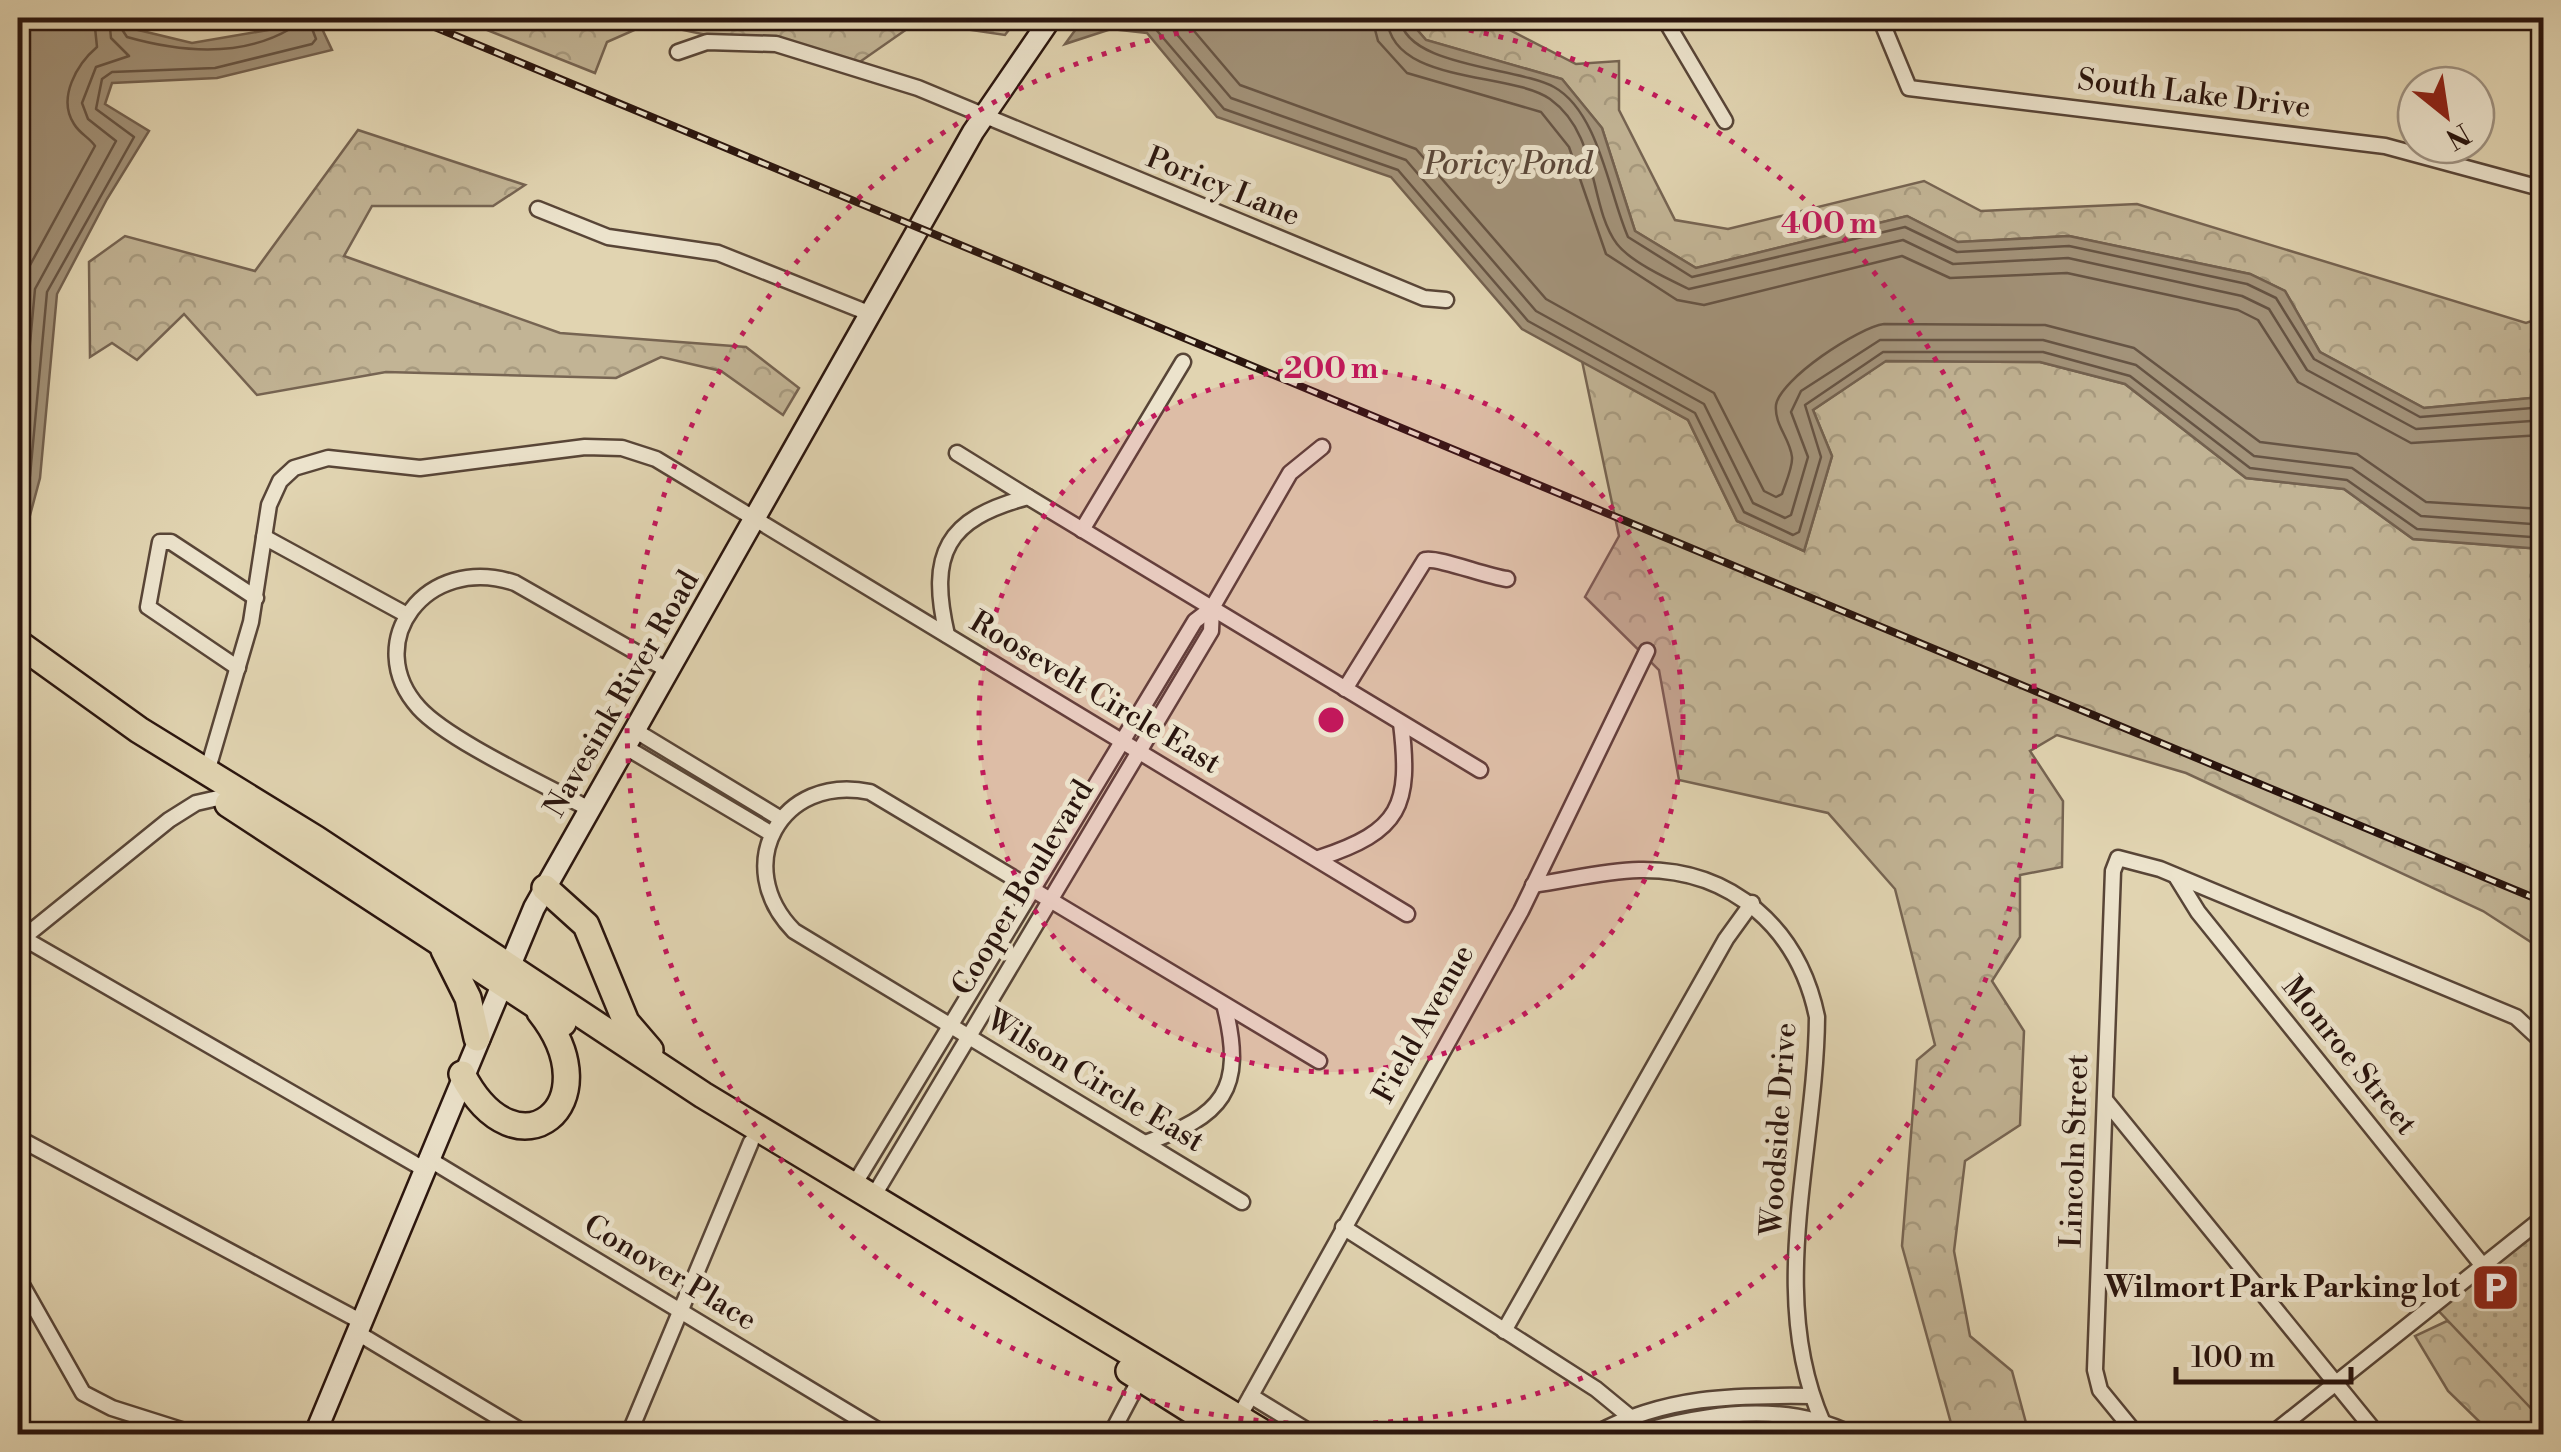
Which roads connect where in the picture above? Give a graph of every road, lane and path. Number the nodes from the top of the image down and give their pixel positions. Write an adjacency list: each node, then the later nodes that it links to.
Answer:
1 (1051, 18): 5 (main road, Navesink River Road)
2 (1664, 18): 6 (street)
3 (1880, 18): 7 (street, South Lake Drive)
4 (678, 52): 5 (street, Poricy Lane)
5 (983, 117): 9 (street, Poricy Lane); 10 (main road, Navesink River Road)
6 (1724, 121)
7 (2544, 189)
8 (538, 208): 10 (street)
9 (1446, 300)
10 (871, 314): 15 (main road, Navesink River Road)
11 (1183, 362): 16 (street)
12 (1322, 447): 20 (street, Cooper Boulevard)
13 (956, 453): 14 (street)
14 (1028, 497): 16 (street); 22 (street)
15 (755, 519): 17 (street, Roosevelt Circle East); 22 (street, Roosevelt Circle East); 26 (main road, Navesink River Road)
16 (1082, 530): 20 (street)
17 (264, 536): 19 (street, Roosevelt Circle East); 21 (street)
18 (1507, 579): 27 (street)
19 (256, 598): 25 (street, Roosevelt Circle East); 25 (street)
20 (1212, 608): 27 (street); 30 (street, Cooper Boulevard); 31 (street, Cooper Boulevard)
21 (407, 615): 26 (street); 35 (street)
22 (947, 635): 30 (street, Roosevelt Circle East)
23 (22, 652): 33 (highway); 34 (highway)
24 (1647, 652): 40 (street, Field Avenue)
25 (238, 668): 33 (street, Roosevelt Circle East)
26 (670, 670): 29 (main road, Navesink River Road)
27 (1345, 688): 28 (street)
28 (1402, 723): 32 (street); 38 (street)
29 (632, 739): 35 (main road, Navesink River Road); 36 (street); 37 (street)
30 (1122, 742): 31 (street, Roosevelt Circle East); 42 (street, Cooper Boulevard)
31 (1138, 751): 38 (street, Roosevelt Circle East); 43 (street, Cooper Boulevard)
32 (1480, 770)
33 (206, 772): 48 (highway)
34 (218, 798): 46 (street); 47 (highway)
35 (591, 810): 41 (main road, Navesink River Road)
36 (781, 819): 37 (street); 42 (street)
37 (772, 834): 51 (street, Wilson Circle East)
38 (1319, 858): 45 (street, Roosevelt Circle East)
39 (2177, 877): 54 (street); 58 (street, Lincoln Street); 67 (street, Monroe Street)
40 (1533, 885): 44 (street, Woodside Drive); 66 (street, Field Avenue)
41 (545, 888): 48 (main road, Navesink River Road); 57 (highway)
42 (1034, 888): 43 (street); 51 (street, Cooper Boulevard)
43 (1049, 898): 50 (street); 52 (street, Cooper Boulevard)
44 (1752, 903): 71 (street); 74 (street, Woodside Drive)
45 (1406, 914)
46 (20, 940): 62 (street, Conover Place)
47 (442, 946): 48 (highway); 53 (highway)
48 (504, 974): 49 (highway); 53 (main road, Navesink River Road); 57 (highway)
49 (534, 1004): 56 (highway); 60 (highway)
50 (1224, 1008): 55 (street); 61 (street)
51 (950, 1026): 52 (street, Wilson Circle East); 63 (street, Cooper Boulevard)
52 (966, 1036): 61 (street, Wilson Circle East); 63 (street, Cooper Boulevard)
53 (477, 1038): 56 (main road, Navesink River Road)
54 (2544, 1042)
55 (1320, 1062)
56 (462, 1074): 62 (main road, Navesink River Road)
57 (674, 1075): 63 (highway)
58 (2106, 1100): 73 (street); 89 (street, Lincoln Street)
59 (18, 1140): 70 (street)
60 (752, 1142): 69 (street); 72 (highway)
61 (1146, 1143): 64 (street, Wilson Circle East)
62 (425, 1163): 69 (street, Conover Place); 70 (main road, Navesink River Road)
63 (864, 1191): 75 (highway)
64 (1242, 1202)
65 (2544, 1217): 67 (street)
66 (1343, 1227): 71 (street); 75 (street, Field Avenue)
67 (2483, 1266): 73 (street)
68 (18, 1278): 78 (street)
69 (680, 1311): 81 (street); 82 (street, Conover Place)
70 (358, 1326): 79 (main road, Navesink River Road); 80 (street)
71 (1504, 1331): 76 (street)
72 (1140, 1379): 75 (highway); 83 (street)
73 (2336, 1384): 90 (street); 91 (street)
74 (1812, 1396): 76 (street); 77 (street, Woodside Drive)
75 (1240, 1416): 84 (highway); 85 (street)
76 (1630, 1417): 86 (street); 87 (street)
77 (1822, 1423): 87 (street); 88 (street)
78 (194, 1434)
79 (315, 1434)
80 (526, 1434)
81 (628, 1434)
82 (884, 1434)
83 (1111, 1434)
84 (1265, 1434)
85 (1313, 1434)
86 (1595, 1434)
87 (1635, 1434)
88 (1851, 1434)
89 (2136, 1434)
90 (2272, 1434)
91 (2377, 1434)

